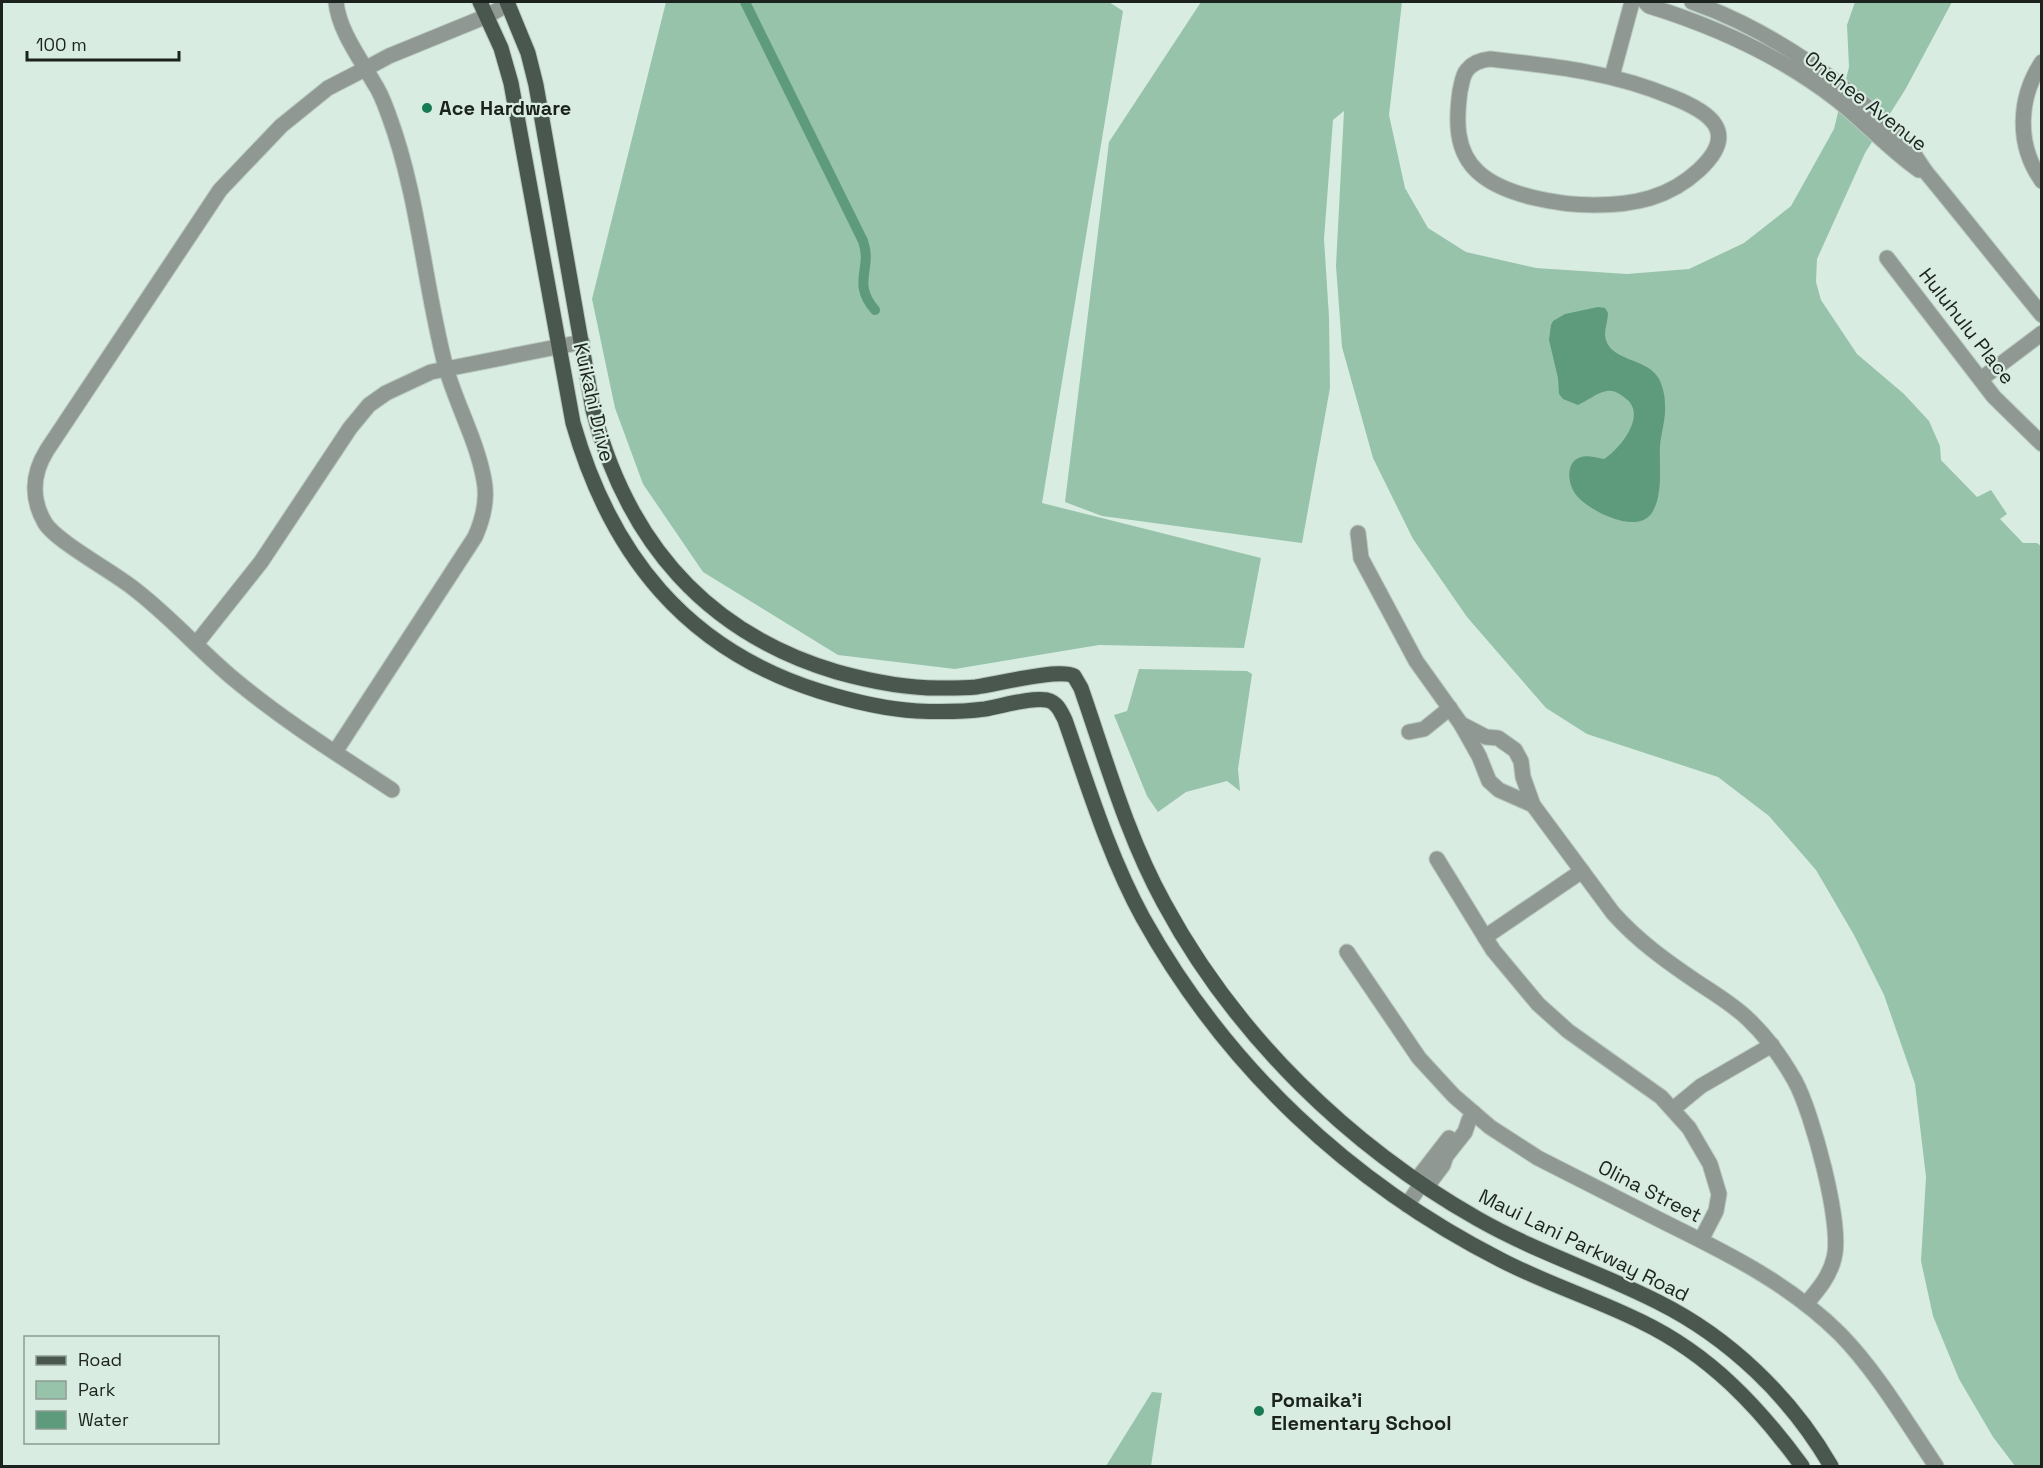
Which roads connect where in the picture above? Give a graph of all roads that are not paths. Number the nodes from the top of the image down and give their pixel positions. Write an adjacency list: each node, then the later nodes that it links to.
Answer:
1 (336, 2): 8 (street)
2 (1632, 2): 9 (street)
3 (1645, 2): 10 (street, Onehee Avenue)
4 (1692, 2): 10 (street, Onehee Avenue)
5 (507, 3): 6 (street); 15 (main road, Kuikahi Drive)
6 (483, 9): 8 (street); 16 (main road, Kuikahi Drive)
7 (2042, 62): 11 (street)
8 (365, 69): 17 (street); 21 (street)
9 (1612, 76): 9 (street)
10 (1929, 177): 13 (street, Onehee Avenue)
11 (2042, 181)
12 (1887, 258): 18 (street, Huluhulu Place)
13 (2042, 315)
14 (2042, 333): 18 (street)
15 (582, 342): 16 (street); 22 (main road, Kuikahi Drive)
16 (558, 346): 17 (street); 37 (main road, Kuikahi Drive)
17 (447, 369): 21 (street); 26 (street)
18 (1981, 379): 19 (street, Huluhulu Place)
19 (2042, 444)
20 (1358, 533): 23 (street)
21 (196, 644): 26 (street)
22 (1074, 676): 36 (main road, Maui Lani Parkway Road)
23 (1450, 708): 24 (street); 25 (street)
24 (1461, 724): 28 (street); 28 (street)
25 (1408, 732)
26 (335, 752): 27 (street)
27 (392, 790)
28 (1533, 805): 30 (street)
29 (1437, 859): 31 (street)
30 (1582, 870): 31 (street); 33 (street)
31 (1485, 937): 34 (street)
32 (1347, 952): 35 (street, Olina Street)
33 (1772, 1045): 34 (street); 39 (street)
34 (1673, 1109): 38 (street)
35 (1472, 1117): 36 (street); 38 (street, Olina Street)
36 (1422, 1183): 37 (street); 41 (main road, Maui Lani Parkway Road)
37 (1407, 1205): 40 (main road)
38 (1701, 1240): 39 (street, Olina Street)
39 (1806, 1304): 42 (street, Olina Street)
40 (1802, 1467)
41 (1831, 1467)
42 (1936, 1467)

